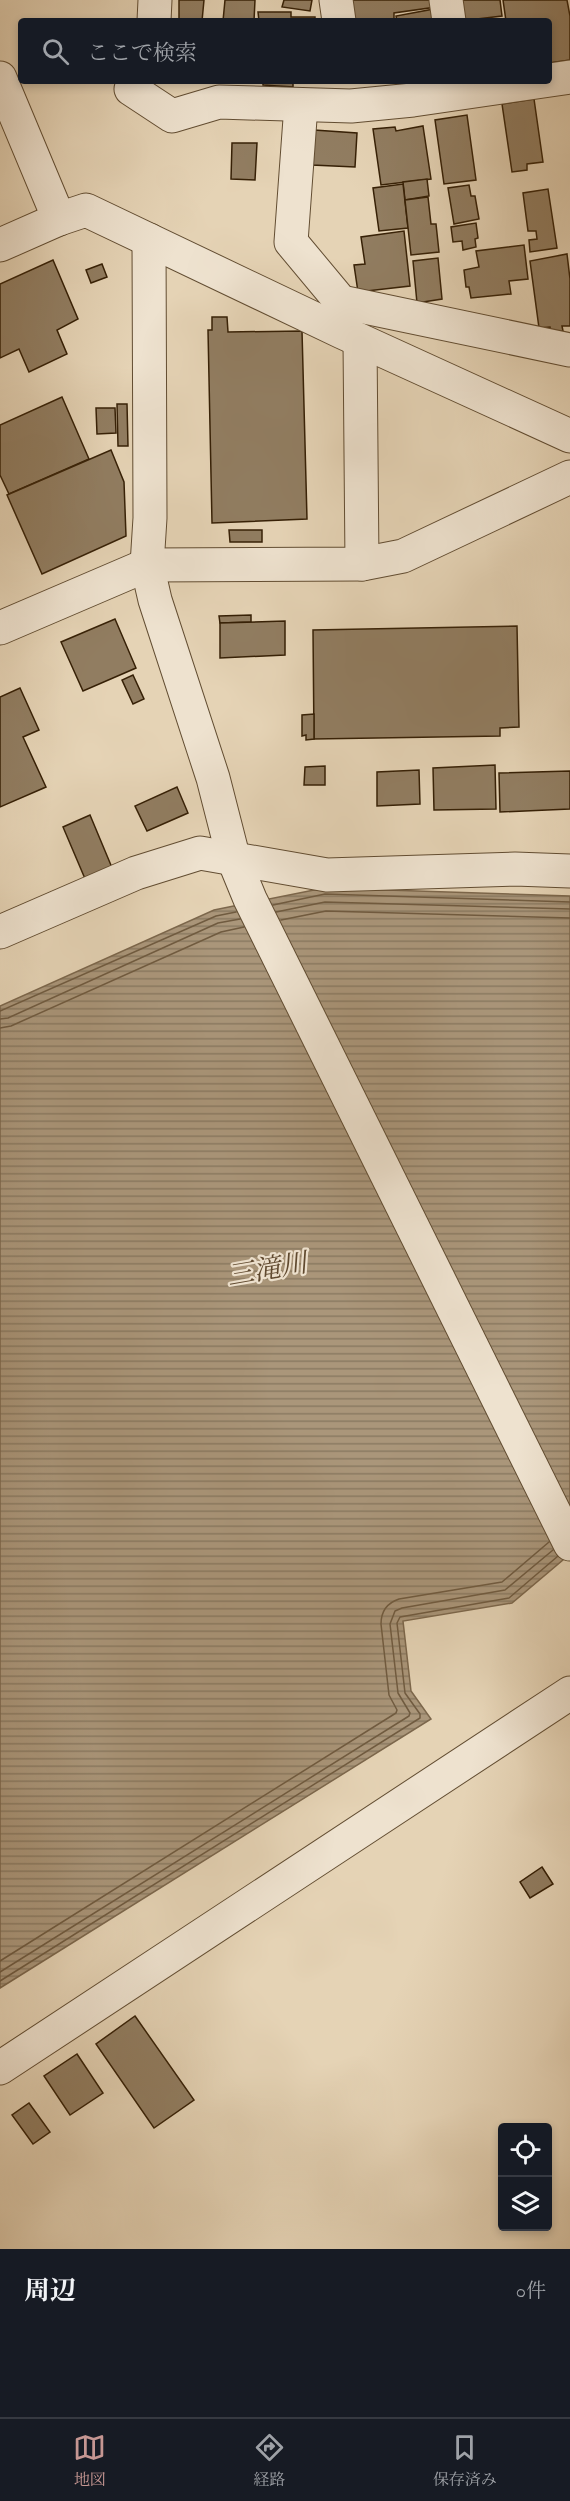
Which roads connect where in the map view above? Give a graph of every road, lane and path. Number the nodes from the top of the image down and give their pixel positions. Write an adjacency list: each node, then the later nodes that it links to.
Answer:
1 (155, 0): 4 (street)
2 (336, 0): 5 (street)
3 (446, 0): 6 (street)
4 (154, 18)
5 (339, 18)
6 (449, 18)
7 (570, 77): 9 (street)
8 (0, 78): 15 (street)
9 (552, 79)
10 (133, 84): 14 (street)
11 (492, 84): 12 (street)
12 (458, 87): 13 (street)
13 (349, 93): 14 (street)
14 (301, 105): 19 (street)
15 (59, 219): 16 (street); 17 (street)
16 (149, 240): 18 (street); 23 (street)
17 (0, 245)
18 (360, 341): 20 (street); 22 (street)
19 (570, 350)
20 (570, 436)
21 (570, 477): 22 (street)
22 (362, 564): 23 (street)
23 (147, 565): 24 (street); 26 (street)
24 (0, 628)
25 (570, 871): 26 (street)
26 (239, 872): 27 (street); 28 (street)
27 (0, 932)
28 (570, 1544)
29 (570, 1693): 30 (street)
30 (0, 2068)

